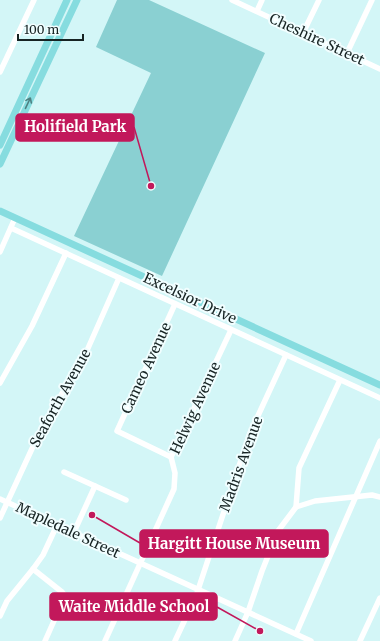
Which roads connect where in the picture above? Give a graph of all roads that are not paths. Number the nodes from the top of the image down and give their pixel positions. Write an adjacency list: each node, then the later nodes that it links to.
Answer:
1 (34, 0): 12 (street)
2 (67, 0): 13 (main road)
3 (77, 0): 14 (main road, one-way to 3)
4 (232, 0): 8 (street, Cheshire Street)
5 (262, 0): 8 (street)
6 (319, 0): 9 (street)
7 (372, 0): 10 (street)
8 (257, 11): 9 (street, Cheshire Street)
9 (303, 33): 10 (street, Cheshire Street)
10 (347, 53): 11 (street, Cheshire Street)
11 (380, 68)
12 (0, 72)
13 (0, 145)
14 (0, 164)
15 (0, 211): 16 (main road, Excelsior Drive)
16 (16, 218): 17 (street); 26 (main road, Excelsior Drive)
17 (11, 228): 18 (street); 19 (street, Excelsior Drive)
18 (0, 252)
19 (66, 253): 20 (street, Excelsior Drive); 25 (street)
20 (119, 278): 21 (street, Excelsior Drive); 36 (street, Seaforth Avenue)
21 (176, 304): 22 (street, Excelsior Drive); 29 (street, Cameo Avenue)
22 (231, 330): 23 (street, Excelsior Drive); 29 (street, Helwig Avenue)
23 (286, 355): 24 (street, Excelsior Drive); 43 (street, Madris Avenue)
24 (340, 380): 27 (street, Excelsior Drive); 37 (street)
25 (0, 383)
26 (380, 385)
27 (380, 398)
28 (380, 441): 32 (street)
29 (171, 457): 41 (street, Helwig Avenue)
30 (64, 472): 31 (street)
31 (95, 486): 35 (street); 40 (street)
32 (356, 496): 33 (street); 37 (street); 47 (street)
33 (380, 497)
34 (0, 499): 36 (street, Mapledale Street)
35 (126, 500)
36 (7, 502): 38 (street, Seaforth Avenue); 39 (street, Mapledale Street)
37 (296, 507): 45 (street)
38 (0, 518)
39 (57, 525): 40 (street, Mapledale Street); 42 (street)
40 (74, 532): 41 (street, Mapledale Street)
41 (140, 563): 43 (street, Mapledale Street); 49 (street, Helwig Avenue)
42 (34, 570): 46 (street); 48 (street)
43 (198, 589): 45 (street, Mapledale Street); 50 (street, Madris Avenue)
44 (380, 598): 53 (street)
45 (248, 612): 47 (street, Mapledale Street); 51 (street)
46 (0, 616)
47 (296, 634): 52 (street, Mapledale Street)
48 (45, 641)
49 (105, 641)
50 (175, 641)
51 (235, 641)
52 (311, 641)
53 (360, 641)

